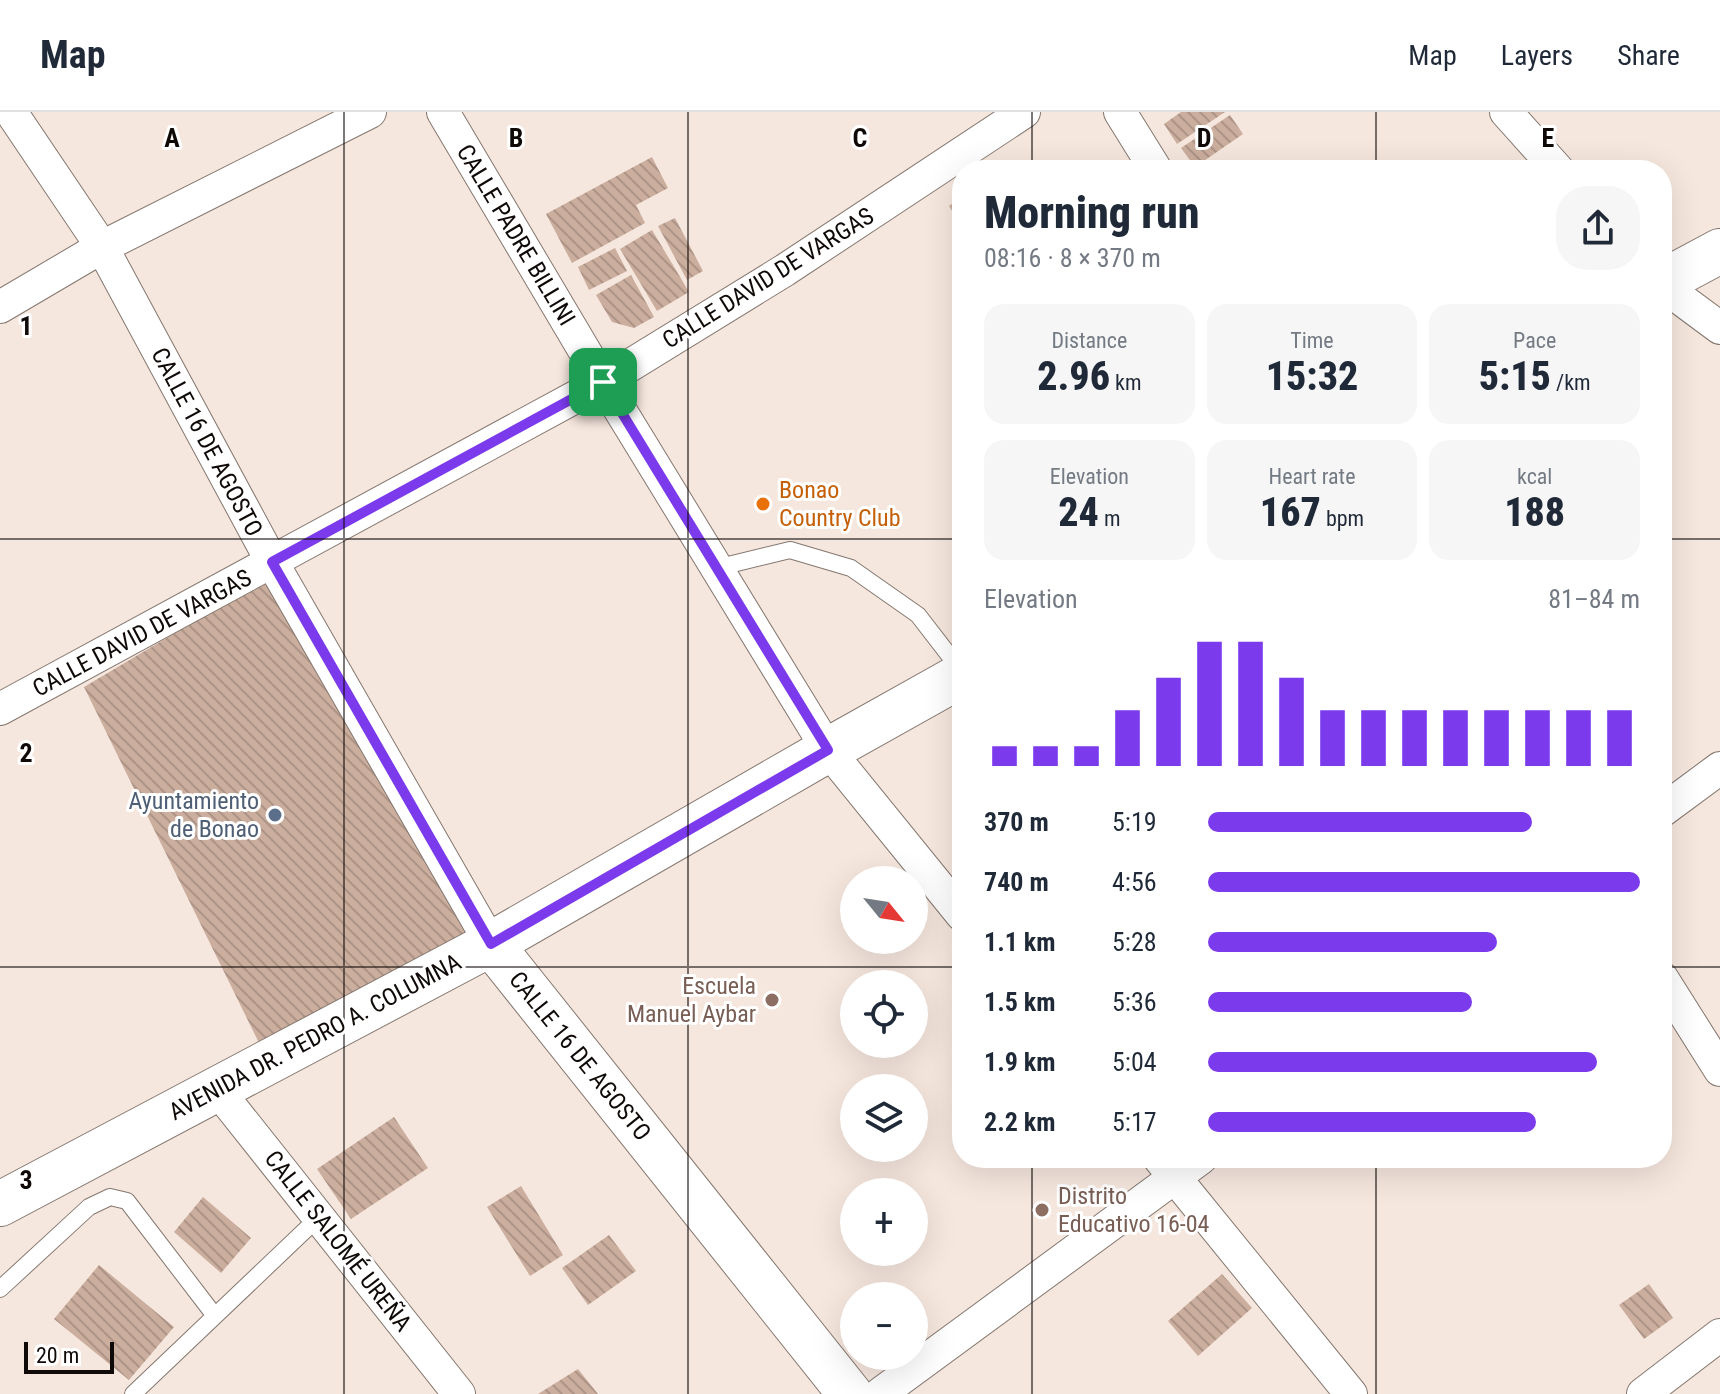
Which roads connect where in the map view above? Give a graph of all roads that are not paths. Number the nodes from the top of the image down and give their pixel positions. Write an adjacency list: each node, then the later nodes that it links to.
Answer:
1 (11, 112): 9 (street, CALLE 16 DE AGOSTO)
2 (370, 112): 9 (street)
3 (443, 112): 15 (street, CALLE PADRE BILLINI)
4 (1024, 112): 15 (street, CALLE DAVID DE VARGAS)
5 (1120, 112): 7 (street)
6 (1506, 112): 8 (street)
7 (1150, 160)
8 (1549, 160)
9 (102, 247): 13 (street); 16 (street, CALLE 16 DE AGOSTO)
10 (1720, 251): 11 (main road)
11 (1672, 277)
12 (1672, 291): 14 (street)
13 (0, 307)
14 (1720, 328)
15 (603, 382): 16 (street, CALLE DAVID DE VARGAS); 17 (street, CALLE PADRE BILLINI)
16 (272, 562): 20 (street, CALLE DAVID DE VARGAS); 25 (street, CALLE 16 DE AGOSTO)
17 (716, 568): 18 (lane); 21 (street, CALLE PADRE BILLINI)
18 (952, 661)
19 (952, 680): 21 (main road, AVENIDA DR. PEDRO A. COLUMNA)
20 (0, 709)
21 (828, 750): 24 (street, CALLE PADRE BILLINI); 25 (main road, AVENIDA DR. PEDRO A. COLUMNA)
22 (1720, 768): 23 (street)
23 (1672, 804)
24 (952, 903)
25 (491, 944): 28 (main road, AVENIDA DR. PEDRO A. COLUMNA); 37 (main road, CALLE 16 DE AGOSTO)
26 (1672, 994): 27 (street)
27 (1720, 1070)
28 (216, 1088): 30 (main road, AVENIDA DR. PEDRO A. COLUMNA); 31 (street, CALLE SALOMÉ UREÑA)
29 (1167, 1168): 38 (street); 39 (street)
30 (0, 1204)
31 (319, 1217): 33 (lane); 36 (street, CALLE SALOMÉ UREÑA)
32 (0, 1289): 33 (lane)
33 (215, 1316): 35 (lane)
34 (1720, 1335): 40 (street)
35 (133, 1394)
36 (459, 1394)
37 (850, 1394)
38 (880, 1394)
39 (1351, 1394)
40 (1643, 1394)

